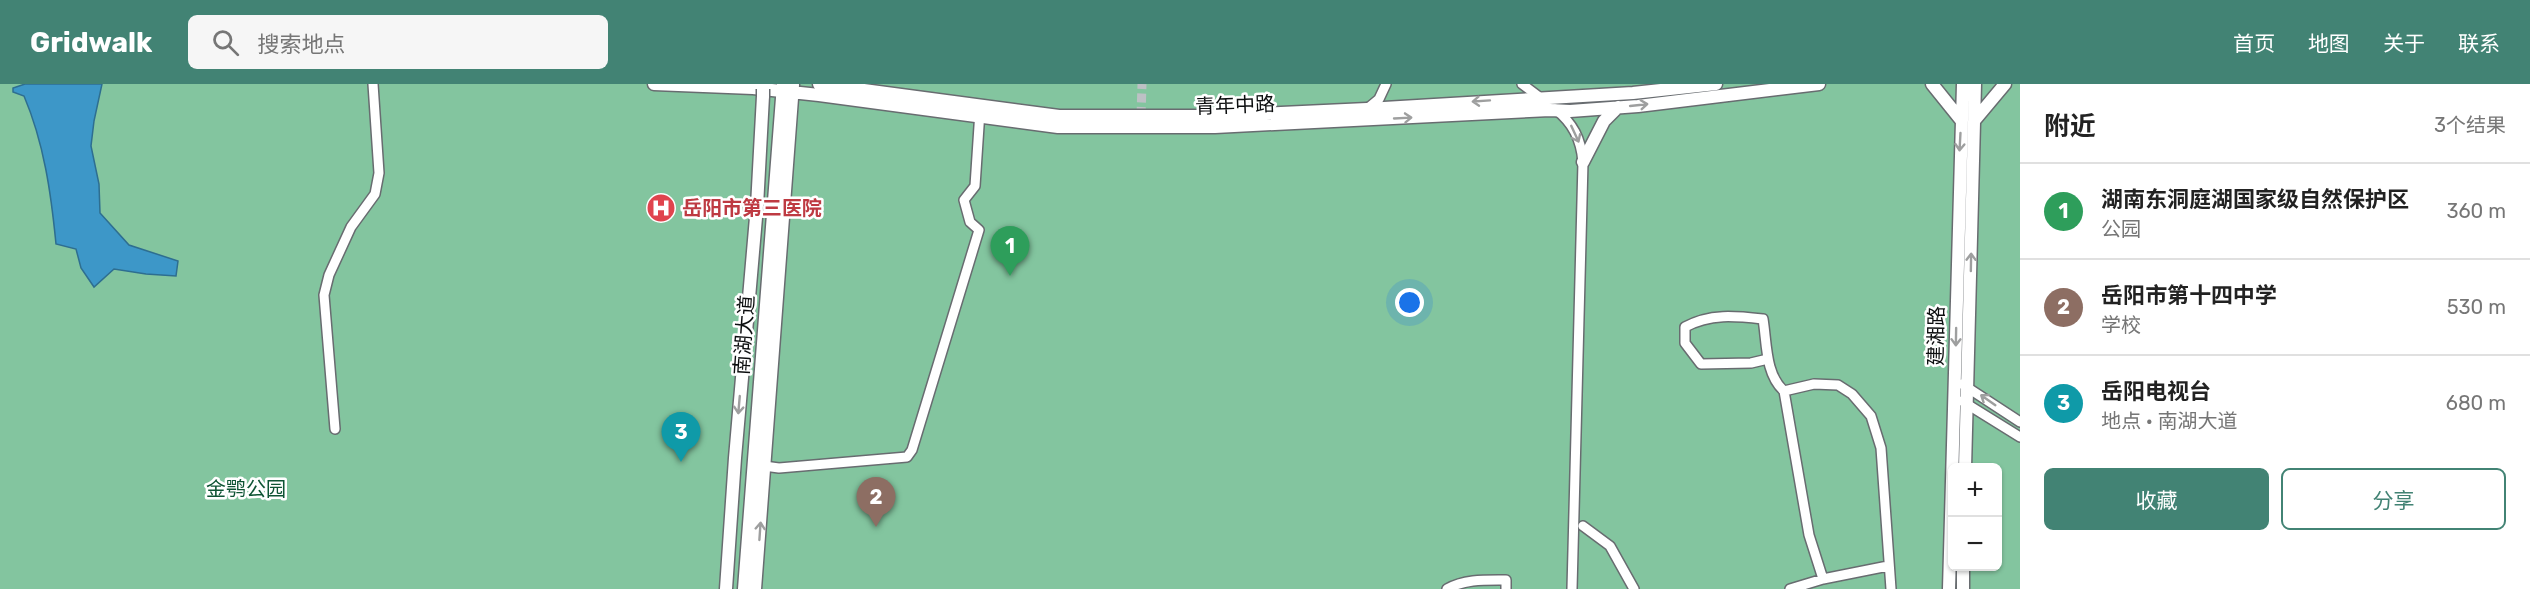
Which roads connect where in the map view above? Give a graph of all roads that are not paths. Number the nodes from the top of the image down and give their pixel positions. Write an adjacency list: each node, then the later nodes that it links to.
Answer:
1 (373, 84): 28 (street)
2 (654, 84): 14 (main road, 青年中路)
3 (819, 84): 18 (main road, 青年中路)
4 (1386, 84): 17 (street)
5 (1522, 84): 15 (street)
6 (1540, 84): 15 (street)
7 (1716, 84): 13 (main road, 青年中路)
8 (1819, 84): 16 (main road, 青年中路, one-way to 8)
9 (1932, 84): 20 (main road)
10 (1963, 84): 20 (main road, 建湘路)
11 (1975, 84): 20 (main road, 建湘路)
12 (2005, 84): 20 (main road)
13 (1678, 86): 15 (main road, 青年中路)
14 (777, 88): 18 (main road, 青年中路); 31 (main road); 36 (main road, one-way to 36); 37 (main road, 南湖大道); 38 (main road, 南湖大道)
15 (1536, 94): 17 (main road, 青年中路, one-way to 17); 19 (street)
16 (1618, 107): 19 (main road, 青年中路); 21 (main road)
17 (1367, 109): 18 (main road, 青年中路)
18 (980, 111): 19 (main road, 青年中路, one-way to 19); 31 (street)
19 (1557, 111): 21 (street, one-way to 21)
20 (1967, 121): 23 (main road, 建湘路, one-way to 23); 24 (main road, 建湘路, one-way to 20)
21 (1583, 162): 42 (street)
22 (1768, 358): 22 (street); 25 (street)
23 (1955, 381): 24 (street); 26 (main road, 建湘路)
24 (1968, 386): 26 (main road, 建湘路); 27 (street, one-way to 24)
25 (1784, 391): 33 (street); 35 (street)
26 (1960, 400): 29 (street); 30 (main road, 建湘路); 46 (main road, 建湘路)
27 (2020, 422)
28 (335, 429)
29 (2020, 437)
30 (1965, 463)
31 (765, 466): 39 (main road, one-way to 31)
32 (1583, 526): 43 (street)
33 (1888, 566): 35 (street); 45 (street)
34 (1963, 571): 47 (main road)
35 (1823, 579): 44 (street)
36 (726, 589)
37 (738, 589)
38 (744, 589)
39 (755, 589)
40 (1447, 589): 41 (street)
41 (1506, 589)
42 (1572, 589)
43 (1634, 589)
44 (1790, 589)
45 (1891, 589)
46 (1949, 589)
47 (1963, 589)

